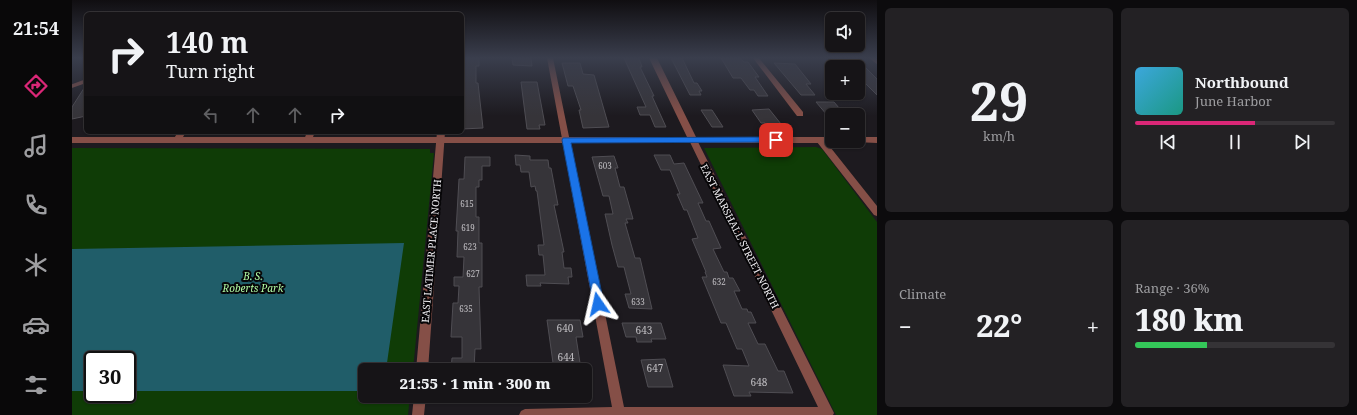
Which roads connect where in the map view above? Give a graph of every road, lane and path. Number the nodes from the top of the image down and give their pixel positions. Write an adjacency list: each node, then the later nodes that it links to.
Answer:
1 (554, 77): 12 (street)
2 (662, 77): 13 (street, EAST MARSHALL STREET NORTH)
3 (771, 77): 6 (street)
4 (84, 82): 5 (lane)
5 (72, 86)
6 (800, 114)
7 (181, 134): 11 (street)
8 (309, 136): 9 (street); 11 (street)
9 (440, 136): 12 (street); 19 (street, EAST LATIMER PLACE NORTH)
10 (72, 140): 11 (street)
11 (177, 140)
12 (566, 140): 13 (street); 21 (street)
13 (693, 140): 14 (street); 21 (street, EAST MARSHALL STREET NORTH)
14 (820, 140): 15 (street); 18 (street)
15 (825, 140)
16 (865, 140): 17 (street)
17 (877, 140)
18 (877, 213)
19 (423, 363)
20 (419, 403): 22 (street)
21 (619, 413): 23 (street)
22 (418, 415)
23 (525, 415)

